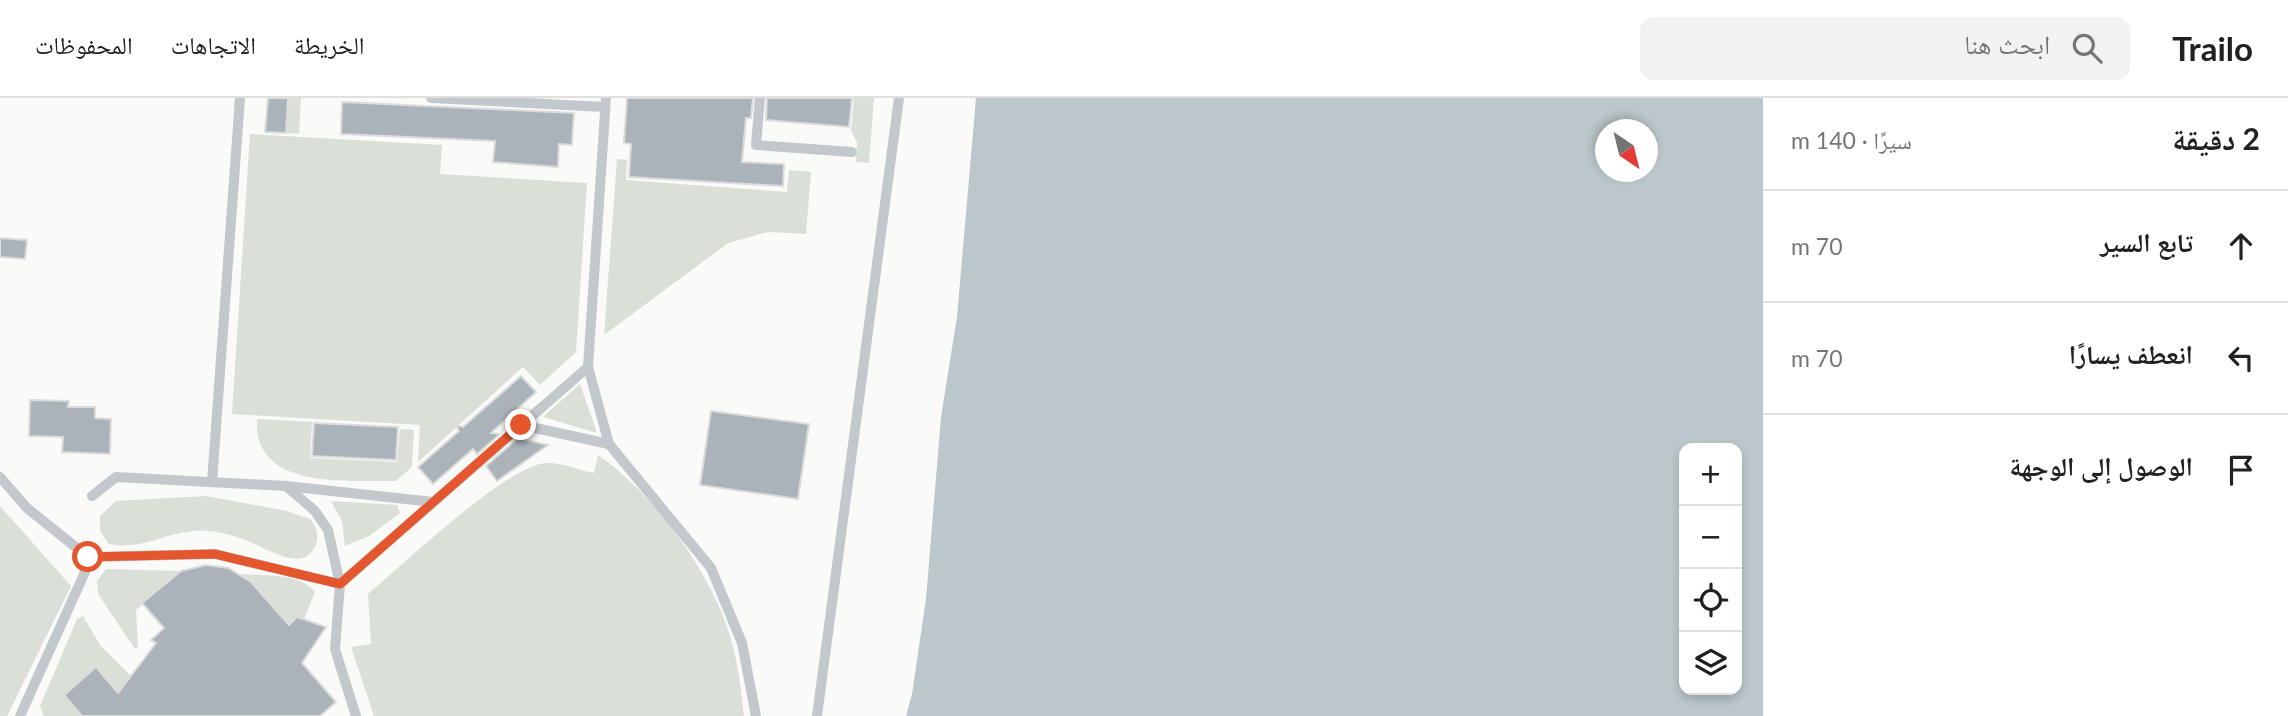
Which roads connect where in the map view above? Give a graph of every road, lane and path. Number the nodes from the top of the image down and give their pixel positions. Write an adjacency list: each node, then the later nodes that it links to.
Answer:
1 (240, 98): 11 (lane)
2 (431, 98): 5 (lane)
3 (760, 98): 6 (lane)
4 (899, 98): 20 (lane)
5 (606, 102): 7 (lane)
6 (852, 152)
7 (588, 367): 8 (lane); 9 (lane)
8 (521, 425): 9 (lane); 14 (lane)
9 (609, 444): 19 (lane)
10 (0, 477): 15 (lane)
11 (212, 482): 12 (lane); 13 (lane)
12 (286, 486): 14 (lane); 16 (lane)
13 (92, 496)
14 (433, 502): 16 (lane)
15 (88, 557): 16 (lane); 17 (lane)
16 (340, 584): 18 (lane)
17 (20, 716)
18 (356, 716)
19 (756, 716)
20 (817, 716)

